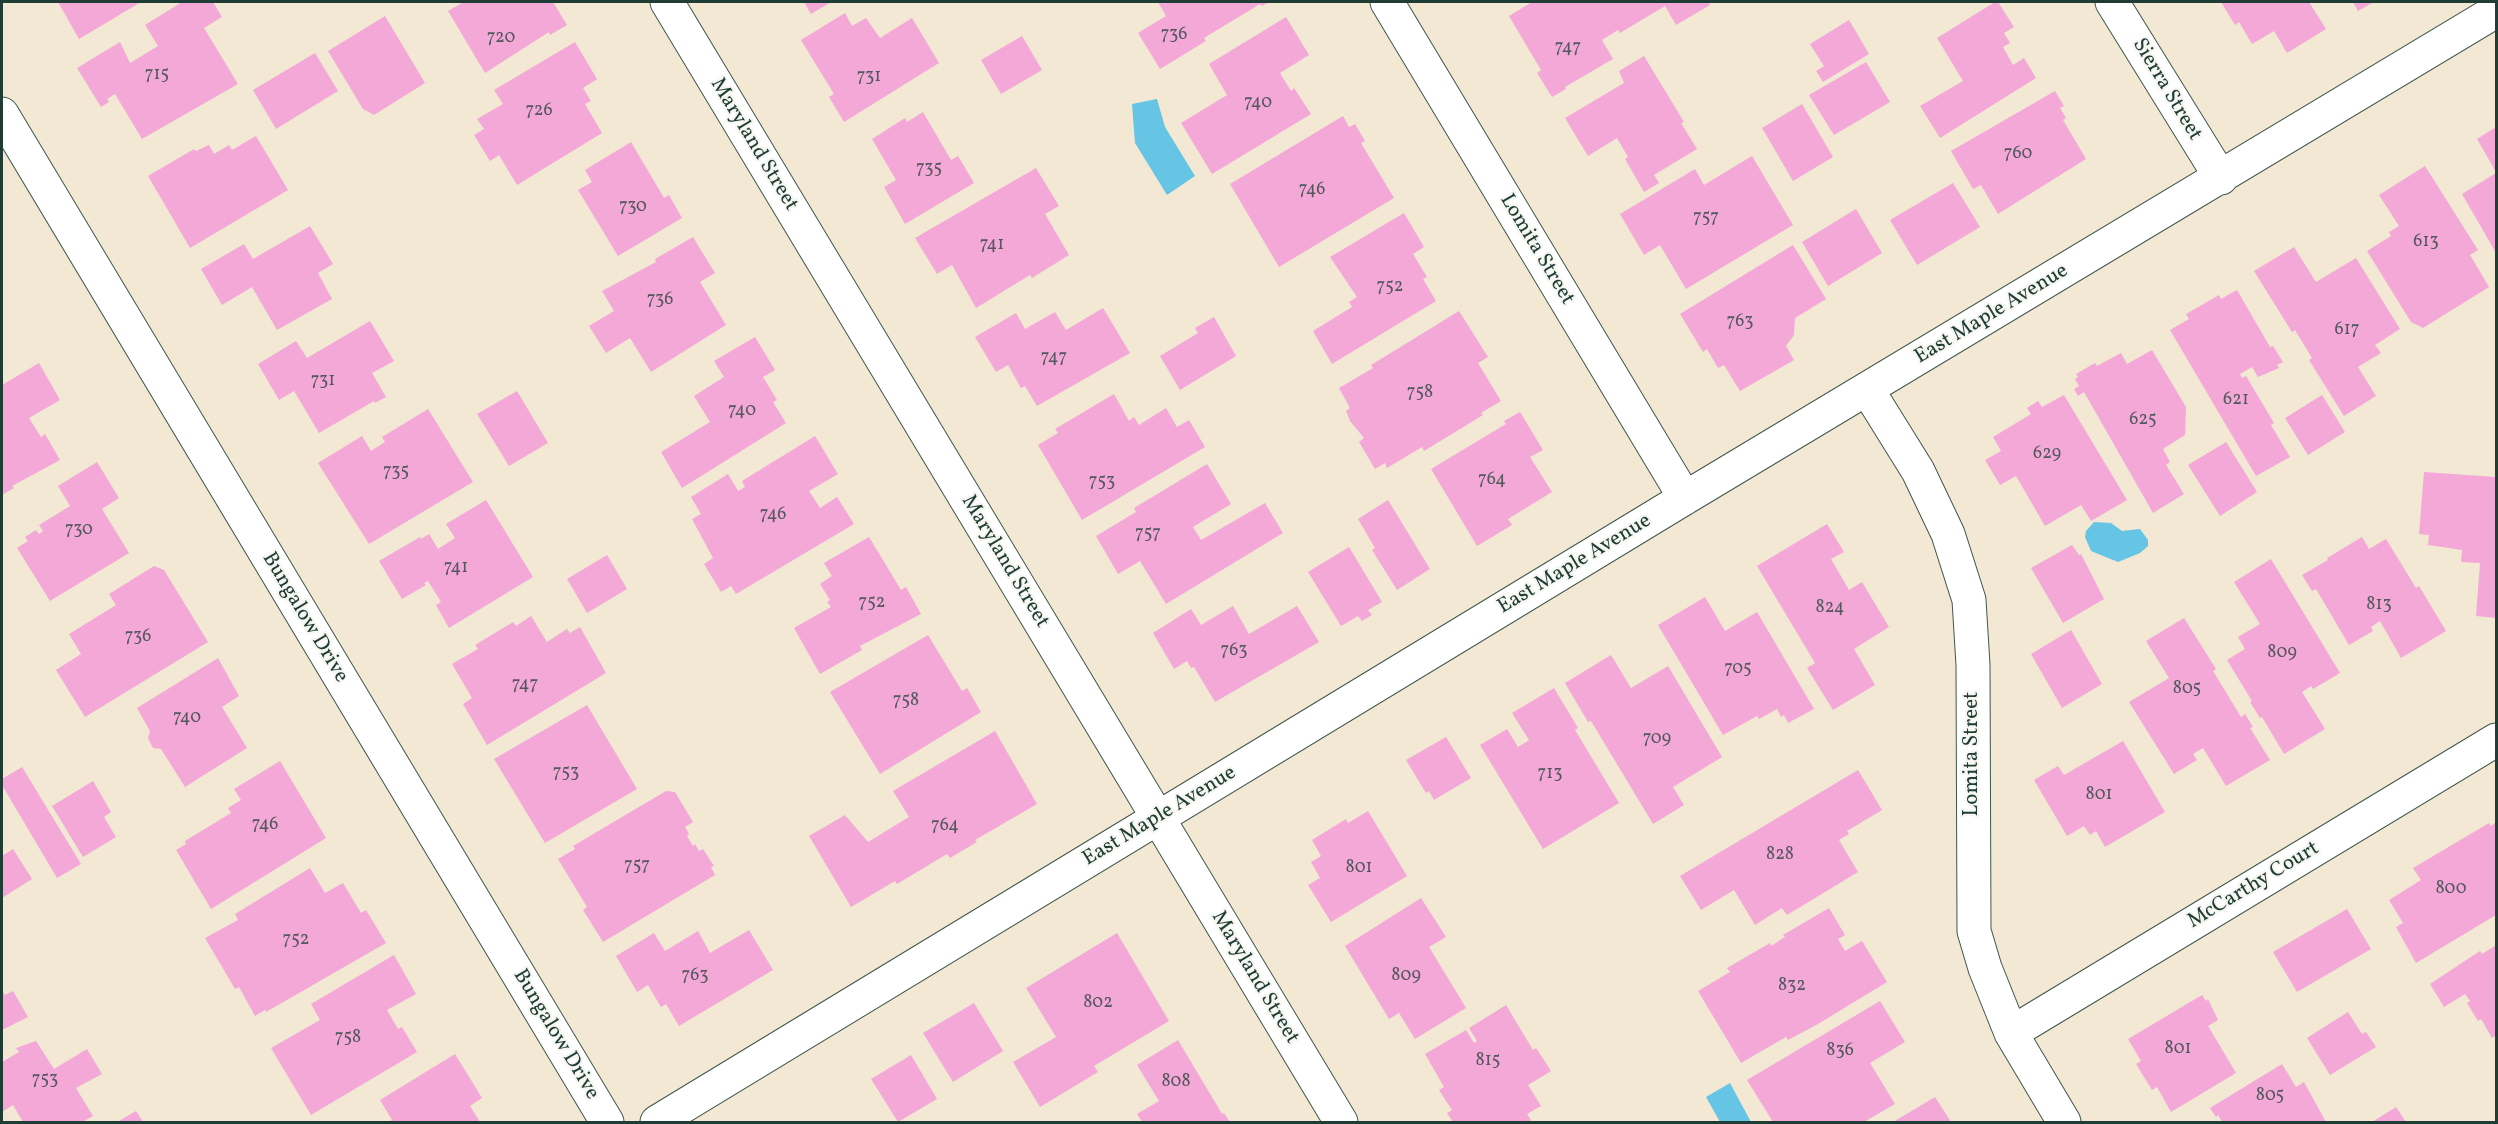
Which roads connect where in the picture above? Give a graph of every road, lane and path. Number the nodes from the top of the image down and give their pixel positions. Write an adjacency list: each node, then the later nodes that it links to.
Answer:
1 (667, 2): 10 (street, Maryland Street)
2 (1387, 2): 8 (street, Lomita Street)
3 (2112, 2): 6 (street, Sierra Street)
4 (2496, 11): 6 (street, East Maple Avenue)
5 (2, 114): 12 (street, Bungalow Drive)
6 (2221, 178): 7 (street, East Maple Avenue)
7 (1867, 389): 8 (street, East Maple Avenue); 11 (street, Lomita Street)
8 (1685, 498): 10 (street, East Maple Avenue)
9 (2496, 740): 11 (street, McCarthy Court)
10 (1159, 818): 13 (street, East Maple Avenue); 14 (street, Maryland Street)
11 (2011, 1033): 15 (street, Lomita Street)
12 (608, 1122)
13 (657, 1122)
14 (1341, 1122)
15 (2064, 1122)

